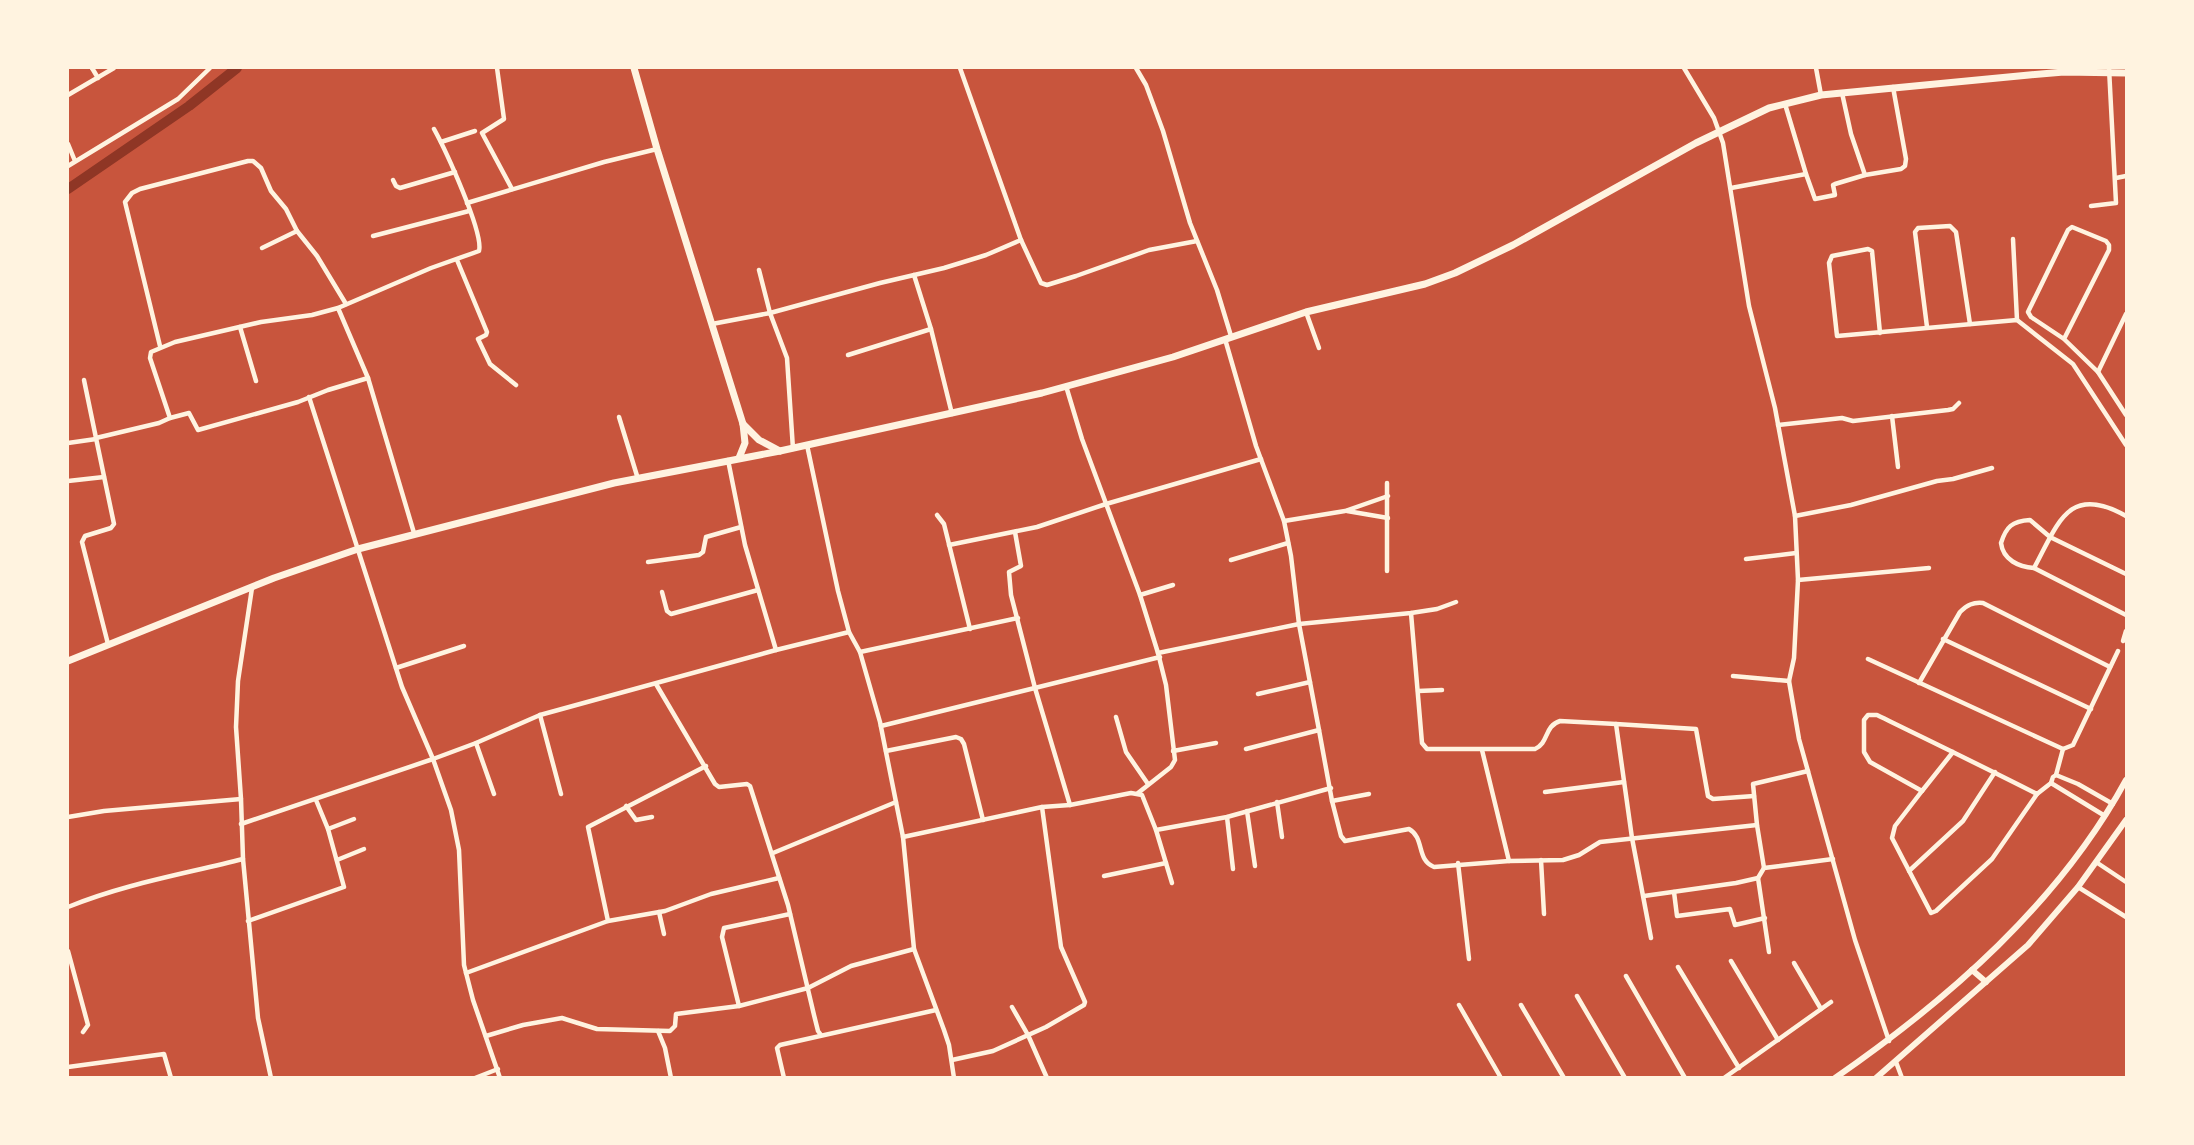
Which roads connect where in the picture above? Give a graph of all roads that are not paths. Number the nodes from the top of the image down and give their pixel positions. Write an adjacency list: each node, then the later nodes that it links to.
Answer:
1 (92, 68): 13 (street)
2 (114, 68): 13 (street)
3 (210, 68): 25 (street)
4 (497, 68): 34 (street)
5 (634, 68): 24 (main road)
6 (960, 68): 41 (street)
7 (1136, 68): 42 (street)
8 (1684, 68): 20 (street)
9 (1816, 68): 17 (street)
10 (2109, 70): 11 (main road); 12 (main road); 31 (street)
11 (2028, 71): 14 (main road)
12 (2127, 73)
13 (98, 78): 16 (street)
14 (1893, 87): 15 (main road); 29 (street)
15 (1842, 93): 17 (main road); 29 (street)
16 (68, 95)
17 (1821, 95): 18 (main road)
18 (1785, 104): 20 (main road); 28 (street)
19 (434, 129): 22 (street)
20 (1720, 131): 33 (street); 49 (main road)
21 (475, 132): 22 (street)
22 (441, 142): 27 (street)
23 (68, 144): 25 (street)
24 (657, 148): 34 (street); 53 (main road)
25 (75, 161): 26 (street)
26 (68, 166)
27 (455, 172): 32 (street); 35 (street)
28 (1806, 174): 29 (street); 33 (street)
29 (1865, 175)
30 (2127, 176): 31 (street)
31 (2116, 178): 36 (street)
32 (393, 180)
33 (1731, 188): 78 (street)
34 (512, 189): 35 (street)
35 (467, 203): 37 (street)
36 (2091, 206)
37 (469, 211): 39 (street); 44 (street)
38 (297, 231): 43 (street); 47 (street); 61 (street)
39 (373, 236)
40 (2013, 239): 52 (street)
41 (1021, 240): 42 (street); 46 (street)
42 (1197, 241): 59 (street)
43 (262, 248)
44 (457, 260): 47 (street); 68 (street)
45 (759, 270): 50 (street)
46 (914, 275): 50 (street); 57 (street)
47 (346, 304): 48 (street)
48 (338, 308): 55 (street); 65 (street)
49 (1306, 312): 59 (main road); 62 (street)
50 (770, 313): 53 (street); 83 (street)
51 (2127, 314): 64 (street)
52 (2018, 320): 54 (street); 82 (street)
53 (712, 324): 77 (main road)
54 (1970, 324): 56 (street); 56 (street)
55 (240, 327): 61 (street); 67 (street)
56 (1927, 327): 58 (street)
57 (931, 329): 63 (street); 72 (street)
58 (1880, 333): 58 (street)
59 (1228, 338): 69 (main road); 86 (street)
60 (2064, 339): 60 (street); 64 (street)
61 (160, 346): 76 (street)
62 (1319, 348)
63 (848, 355)
64 (2098, 372): 73 (street)
65 (368, 378): 70 (street); 104 (street)
66 (84, 380): 79 (street)
67 (256, 381)
68 (516, 385)
69 (1066, 386): 72 (main road); 95 (street)
70 (309, 397): 76 (street); 108 (street)
71 (1959, 403): 74 (street)
72 (952, 414): 81 (main road)
73 (2127, 415)
74 (1892, 416): 78 (street); 88 (street)
75 (619, 417): 91 (street)
76 (170, 418): 79 (street)
77 (743, 424): 84 (main road); 85 (main road)
78 (1778, 424): 98 (street)
79 (96, 438): 80 (street); 90 (street)
80 (68, 443)
81 (807, 445): 83 (main road); 130 (street)
82 (2127, 445)
83 (793, 449): 84 (main road)
84 (780, 452): 85 (main road)
85 (739, 458): 87 (main road)
86 (1261, 459): 95 (street); 101 (street)
87 (728, 460): 91 (main road); 102 (street)
88 (1898, 467)
89 (1992, 468): 98 (street)
90 (104, 477): 92 (street); 133 (street)
91 (638, 479): 104 (main road)
92 (68, 481)
93 (1387, 483): 94 (street)
94 (1388, 496): 96 (street); 100 (street)
95 (1106, 504): 103 (street); 122 (street)
96 (1345, 511): 100 (street); 101 (street)
97 (937, 515): 107 (street)
98 (1795, 516): 109 (street)
99 (2127, 516): 105 (street)
100 (1388, 518): 115 (street)
101 (1284, 521): 106 (street)
102 (741, 527): 112 (street); 120 (street)
103 (1016, 532): 107 (street); 126 (street)
104 (414, 533): 108 (main road)
105 (2050, 537): 114 (street); 114 (street); 116 (street)
106 (1288, 543): 111 (street); 127 (street)
107 (949, 545): 128 (street)
108 (358, 549): 119 (main road); 141 (street)
109 (1796, 553): 110 (street); 117 (street)
110 (1746, 559)
111 (1231, 560)
112 (648, 562)
113 (1929, 568): 117 (street)
114 (2034, 568): 125 (street)
115 (1387, 571)
116 (2127, 574)
117 (1798, 580): 144 (street)
118 (1173, 585): 122 (street)
119 (252, 588): 133 (main road); 184 (street)
120 (758, 590): 121 (street); 135 (street)
121 (662, 592)
122 (1140, 595): 138 (street)
123 (1456, 602): 124 (street)
124 (1411, 613): 127 (street); 150 (street)
125 (2127, 615)
126 (1018, 618): 128 (street); 148 (street)
127 (1299, 624): 138 (street); 145 (street)
128 (970, 629): 137 (street)
129 (2127, 631): 132 (street)
130 (849, 632): 135 (street); 137 (street)
131 (1943, 639): 142 (street); 146 (street); 152 (street)
132 (2123, 641)
133 (108, 644): 140 (main road)
134 (464, 646): 141 (street)
135 (776, 650): 147 (street)
136 (2118, 651): 142 (street)
137 (860, 652): 156 (street)
138 (1159, 655): 148 (street); 164 (street)
139 (1868, 659): 146 (street)
140 (68, 661)
141 (396, 668): 166 (street)
142 (2110, 668): 152 (street)
143 (1733, 676): 144 (street)
144 (1789, 681): 168 (street)
145 (1310, 682): 151 (street); 157 (street)
146 (1919, 683): 161 (street)
147 (656, 684): 153 (street); 167 (street)
148 (1035, 688): 156 (street); 190 (street)
149 (1442, 690): 150 (street)
150 (1418, 691): 162 (street)
151 (1258, 694)
152 (2091, 709): 161 (street)
153 (540, 715): 158 (street); 180 (street)
154 (1116, 717): 174 (street)
155 (1616, 724): 162 (street); 172 (street); 183 (street)
156 (881, 726): 163 (street)
157 (1319, 730): 160 (street); 175 (street)
158 (476, 743): 166 (street); 179 (street)
159 (1216, 743): 164 (street)
160 (1246, 749)
161 (2063, 749): 170 (street)
162 (1482, 750): 214 (street)
163 (886, 751): 187 (street); 199 (street)
164 (1173, 751): 174 (street)
165 (1953, 752): 169 (street); 176 (street); 176 (street)
166 (433, 759): 185 (street); 249 (street)
167 (706, 766): 191 (street); 209 (street)
168 (1808, 771): 183 (street); 210 (street)
169 (1995, 772): 182 (street); 221 (street)
170 (2056, 775): 173 (street); 189 (street)
171 (2127, 780): 189 (street)
172 (1624, 782): 177 (street); 207 (street)
173 (2051, 783): 182 (street); 194 (street)
174 (1148, 784): 178 (street)
175 (1330, 788): 186 (street); 188 (street)
176 (1922, 791): 221 (street)
177 (1545, 792)
178 (1138, 793): 190 (street); 204 (street)
179 (494, 794)
180 (561, 794)
181 (1369, 794): 186 (street)
182 (2037, 794): 221 (street)
183 (1754, 796): 202 (street)
184 (241, 799): 195 (street); 201 (street)
185 (316, 800): 201 (street); 203 (street)
186 (1332, 801): 217 (street)
187 (896, 802): 205 (street); 209 (street)
188 (1277, 802): 193 (street); 206 (street)
189 (2114, 804): 194 (street)
190 (1070, 805): 192 (street)
191 (626, 806): 196 (street); 237 (street)
192 (1042, 807): 199 (street); 264 (street)
193 (1247, 811): 197 (street); 218 (street)
194 (2105, 816): 247 (street)
195 (68, 817)
196 (652, 817)
197 (1227, 817): 204 (street); 220 (street)
198 (354, 819): 203 (street)
199 (983, 820): 205 (street)
200 (2127, 820): 216 (street)
201 (241, 824): 211 (street)
202 (1757, 825): 207 (street); 219 (street)
203 (328, 829): 212 (street)
204 (1156, 830): 215 (street)
205 (903, 837): 240 (street)
206 (1282, 837)
207 (1632, 838): 213 (street); 229 (street)
208 (364, 849): 212 (street)
209 (773, 853): 223 (street)
210 (1833, 859): 219 (street); 267 (street)
211 (243, 860): 230 (street); 236 (street)
212 (337, 860): 236 (street)
213 (1541, 860): 214 (street); 233 (street)
214 (1509, 861): 217 (street)
215 (1166, 862): 222 (street); 226 (street)
216 (2096, 862): 225 (street); 227 (street)
217 (1458, 863): 243 (street)
218 (1255, 866)
219 (1764, 868): 224 (street)
220 (1233, 869)
221 (1908, 871)
222 (1104, 876)
223 (779, 878): 231 (street); 232 (street)
224 (1758, 878): 228 (street); 235 (street)
225 (2127, 882)
226 (1172, 883)
227 (2078, 887): 234 (street); 251 (street)
228 (1674, 892): 229 (street); 235 (street)
229 (1644, 896): 239 (street)
230 (68, 907)
231 (659, 912): 237 (street); 238 (street)
232 (790, 914): 252 (street); 257 (street)
233 (1544, 914)
234 (2127, 917)
235 (1764, 918): 242 (street)
236 (248, 921): 274 (street)
237 (609, 921): 249 (street)
238 (664, 934)
239 (1651, 938)
240 (914, 949): 252 (street); 260 (street)
241 (68, 951): 248 (street)
242 (1769, 952)
243 (1468, 959)
244 (1731, 961): 266 (street)
245 (1794, 963): 259 (street)
246 (1678, 967): 271 (street)
247 (1972, 970): 251 (street); 267 (street)
248 (70, 972): 262 (street)
249 (465, 973): 265 (street)
250 (1626, 976): 284 (street)
251 (1986, 982): 269 (street)
252 (808, 988): 257 (street); 263 (street)
253 (1577, 996): 283 (street)
254 (1831, 1002): 259 (street)
255 (1459, 1005): 281 (street)
256 (1521, 1005): 282 (street)
257 (739, 1006): 261 (street)
258 (1012, 1007): 264 (street)
259 (1821, 1009): 266 (street)
260 (936, 1010): 263 (street); 268 (street)
261 (658, 1031): 265 (street); 277 (street)
262 (83, 1032)
263 (821, 1035): 278 (street)
264 (1028, 1035): 268 (street); 280 (street)
265 (486, 1036): 272 (street)
266 (1778, 1040): 271 (street)
267 (1889, 1041): 286 (street)
268 (952, 1060): 279 (street)
269 (1896, 1062): 287 (street); 288 (street)
270 (68, 1067): 273 (street)
271 (1739, 1068): 285 (street)
272 (498, 1069): 275 (street); 276 (street)
273 (171, 1077)
274 (271, 1077)
275 (475, 1077)
276 (500, 1077)
277 (671, 1077)
278 (784, 1077)
279 (954, 1077)
280 (1047, 1077)
281 (1501, 1077)
282 (1564, 1077)
283 (1625, 1077)
284 (1685, 1077)
285 (1724, 1077)
286 (1835, 1077)
287 (1876, 1077)
288 (1902, 1077)

